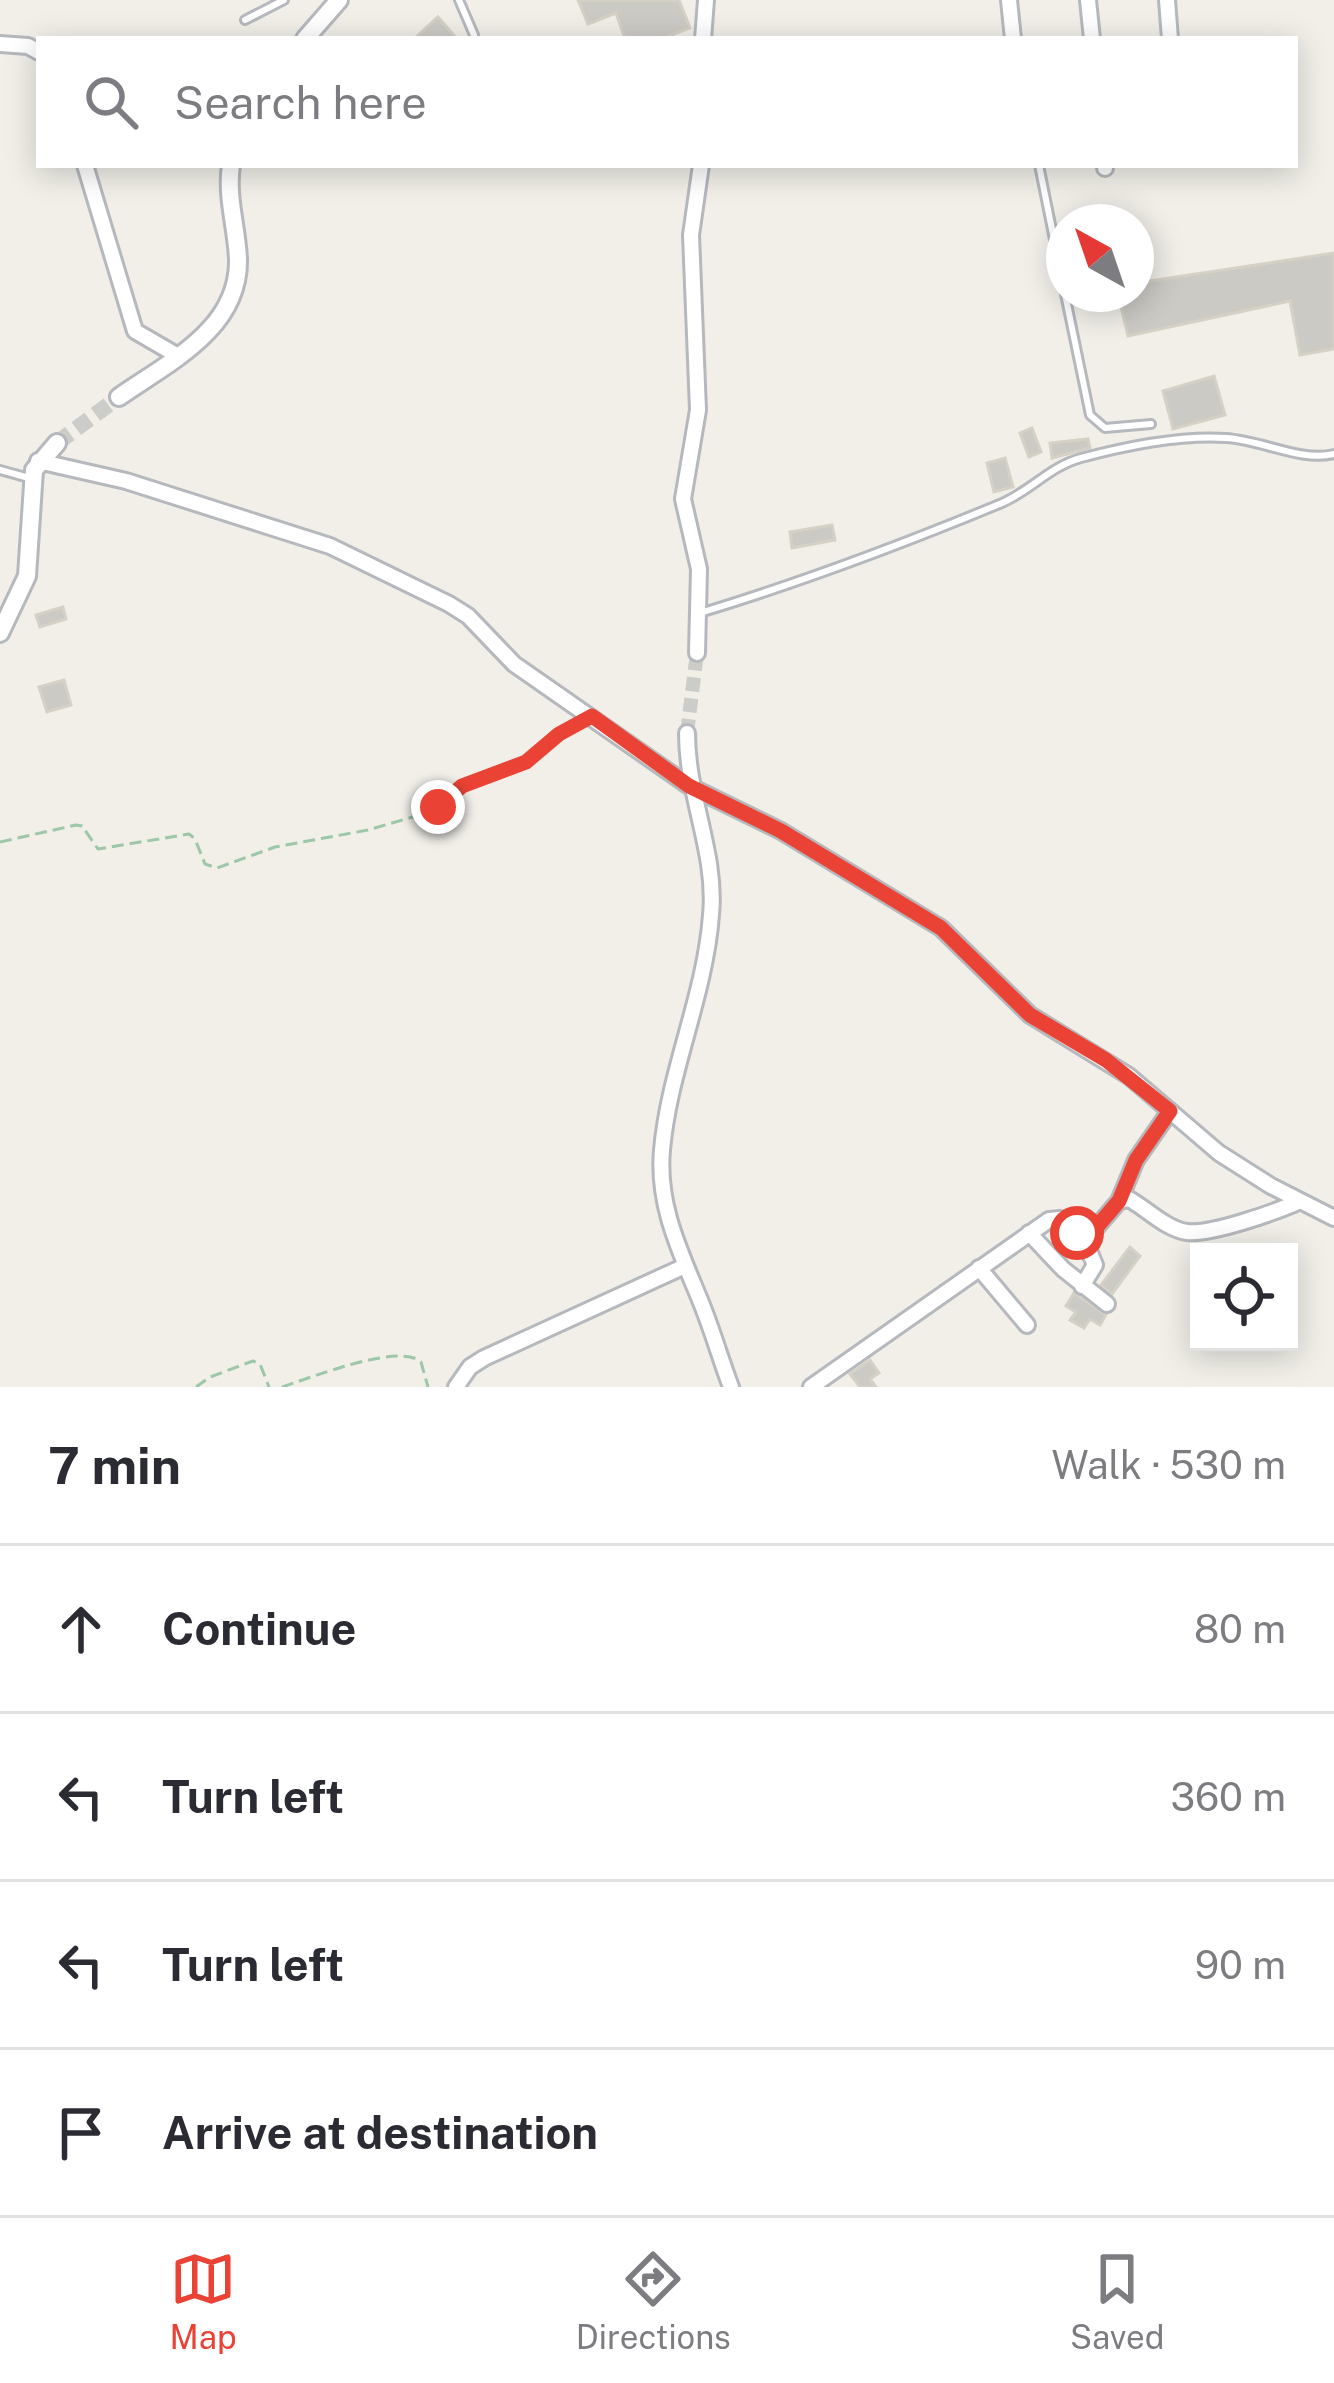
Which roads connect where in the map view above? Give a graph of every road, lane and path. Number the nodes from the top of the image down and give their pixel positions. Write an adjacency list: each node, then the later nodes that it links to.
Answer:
1 (284, 0): 8 (lane)
2 (459, 0): 9 (lane)
3 (706, 0): 11 (street)
4 (1009, 0): 12 (street)
5 (1088, 0): 13 (street)
6 (1167, 0): 14 (street)
7 (330, 3): 10 (street)
8 (245, 20)
9 (474, 35)
10 (307, 36)
11 (703, 36)
12 (1013, 36)
13 (1092, 36)
14 (1170, 36)
15 (0, 44): 16 (street)
16 (36, 50)
17 (87, 168): 23 (street)
18 (231, 168): 23 (street)
19 (701, 168): 30 (street)
20 (1040, 168): 21 (lane)
21 (1047, 204)
22 (1069, 312): 25 (lane)
23 (178, 356): 24 (street)
24 (119, 397)
25 (1151, 424)
26 (58, 443): 29 (street)
27 (1334, 454): 30 (lane)
28 (0, 470): 29 (lane)
29 (35, 470): 31 (street); 33 (street)
30 (700, 613): 32 (street)
31 (0, 632)
32 (697, 653)
33 (592, 716): 35 (street); 36 (path)
34 (687, 733): 35 (street)
35 (689, 786): 37 (street); 43 (street)
36 (0, 842)
37 (1170, 1111): 38 (street); 39 (street)
38 (1119, 1201): 39 (street); 42 (street)
39 (1298, 1202): 40 (street)
40 (1334, 1218)
41 (1029, 1233): 42 (street); 44 (street); 45 (street)
42 (1083, 1236): 45 (street)
43 (685, 1266): 52 (street); 53 (street)
44 (979, 1268): 47 (street); 54 (street)
45 (1082, 1286): 46 (street)
46 (1107, 1304)
47 (1028, 1325)
48 (196, 1387): 49 (path)
49 (269, 1387)
50 (283, 1387): 51 (path)
51 (428, 1387)
52 (456, 1387)
53 (731, 1387)
54 (811, 1387)

